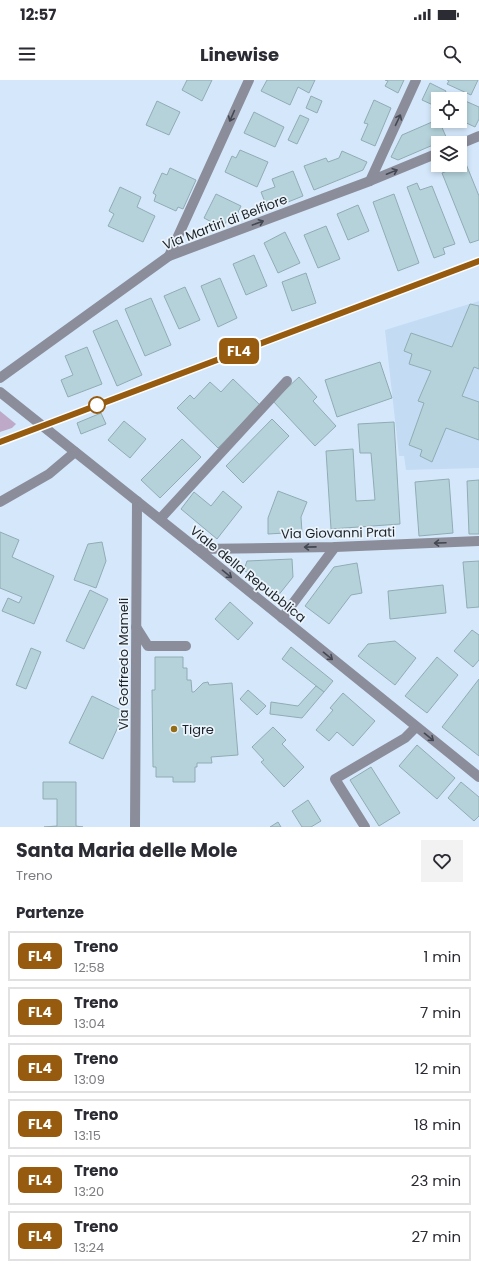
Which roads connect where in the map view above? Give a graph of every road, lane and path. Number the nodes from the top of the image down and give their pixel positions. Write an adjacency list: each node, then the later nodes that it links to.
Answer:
1 (249, 80): 7 (street, one-way to 7)
2 (416, 80): 6 (street, one-way to 2)
3 (479, 136): 4 (street)
4 (467, 141)
5 (431, 156): 6 (street, Via Martiri di Belfiore, one-way to 5)
6 (370, 181): 7 (street, Via Martiri di Belfiore, one-way to 6)
7 (169, 256): 8 (street, Via Martiri di Belfiore)
8 (0, 378)
9 (287, 381): 14 (street)
10 (0, 392): 11 (street, Viale della Repubblica)
11 (75, 452): 12 (street, Viale della Repubblica); 13 (street)
12 (137, 501): 14 (street, Viale della Repubblica); 19 (street, Via Goffredo Mameli)
13 (0, 502)
14 (160, 519): 17 (street, Viale della Repubblica)
15 (479, 541): 16 (street, Via Giovanni Prati, one-way to 16)
16 (335, 547): 17 (street, Via Giovanni Prati, one-way to 17); 18 (street)
17 (197, 549): 18 (street, Viale della Repubblica, one-way to 18)
18 (282, 618): 21 (street, Viale della Repubblica, one-way to 21)
19 (136, 627): 20 (street); 23 (street, Via Goffredo Mameli)
20 (186, 646)
21 (416, 727): 22 (street, Viale della Repubblica, one-way to 22); 24 (street)
22 (479, 778)
23 (135, 827)
24 (365, 827)

